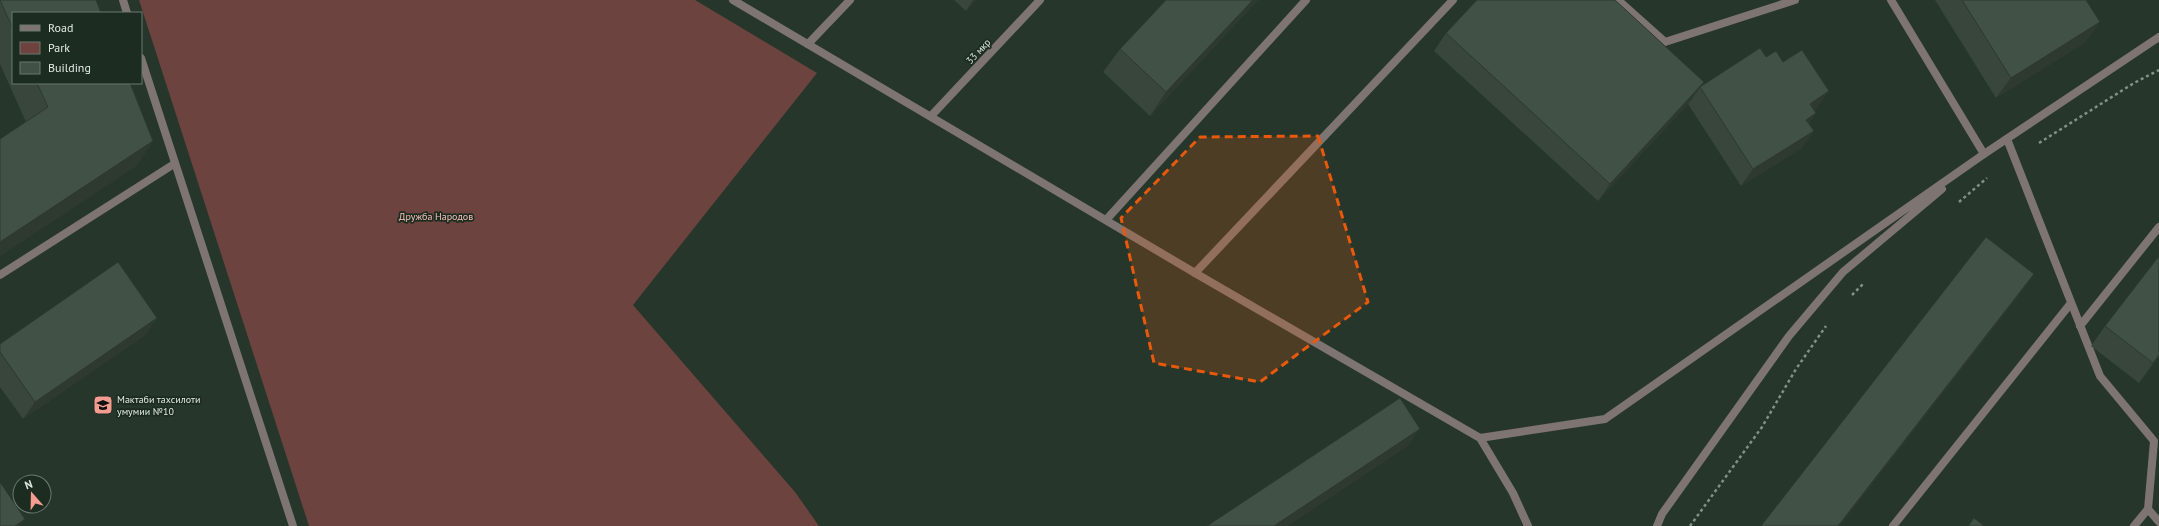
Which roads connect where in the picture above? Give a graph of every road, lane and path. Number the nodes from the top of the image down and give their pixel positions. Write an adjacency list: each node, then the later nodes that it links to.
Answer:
1 (123, 0): 10 (street)
2 (733, 0): 12 (street)
3 (850, 0): 12 (street)
4 (1040, 0): 15 (street, 33 мкр)
5 (1306, 0): 21 (street)
6 (1453, 0): 23 (street)
7 (1618, 0): 8 (street)
8 (1795, 0)
9 (1892, 0): 17 (street)
10 (127, 12)
11 (2159, 37): 16 (street)
12 (808, 44): 15 (street)
13 (142, 61): 19 (street)
14 (2159, 70): 18 (path)
15 (931, 116): 21 (street)
16 (2007, 139): 17 (street); 18 (street)
17 (1984, 154): 30 (street); 36 (street)
18 (2014, 157): 20 (path); 27 (street)
19 (174, 164): 24 (street); 34 (street)
20 (1956, 204)
21 (1106, 220): 23 (street)
22 (2159, 227): 29 (street)
23 (1195, 273): 30 (street)
24 (0, 275)
25 (1867, 280): 26 (path)
26 (1846, 301)
27 (2071, 303): 29 (street); 38 (street)
28 (1827, 324): 37 (path)
29 (2080, 326): 31 (street)
30 (1480, 438): 35 (street)
31 (2157, 439): 32 (street)
32 (2148, 509): 33 (street); 39 (street)
33 (2159, 522)
34 (293, 526)
35 (1528, 526)
36 (1657, 526)
37 (1690, 526)
38 (1893, 526)
39 (2134, 526)

